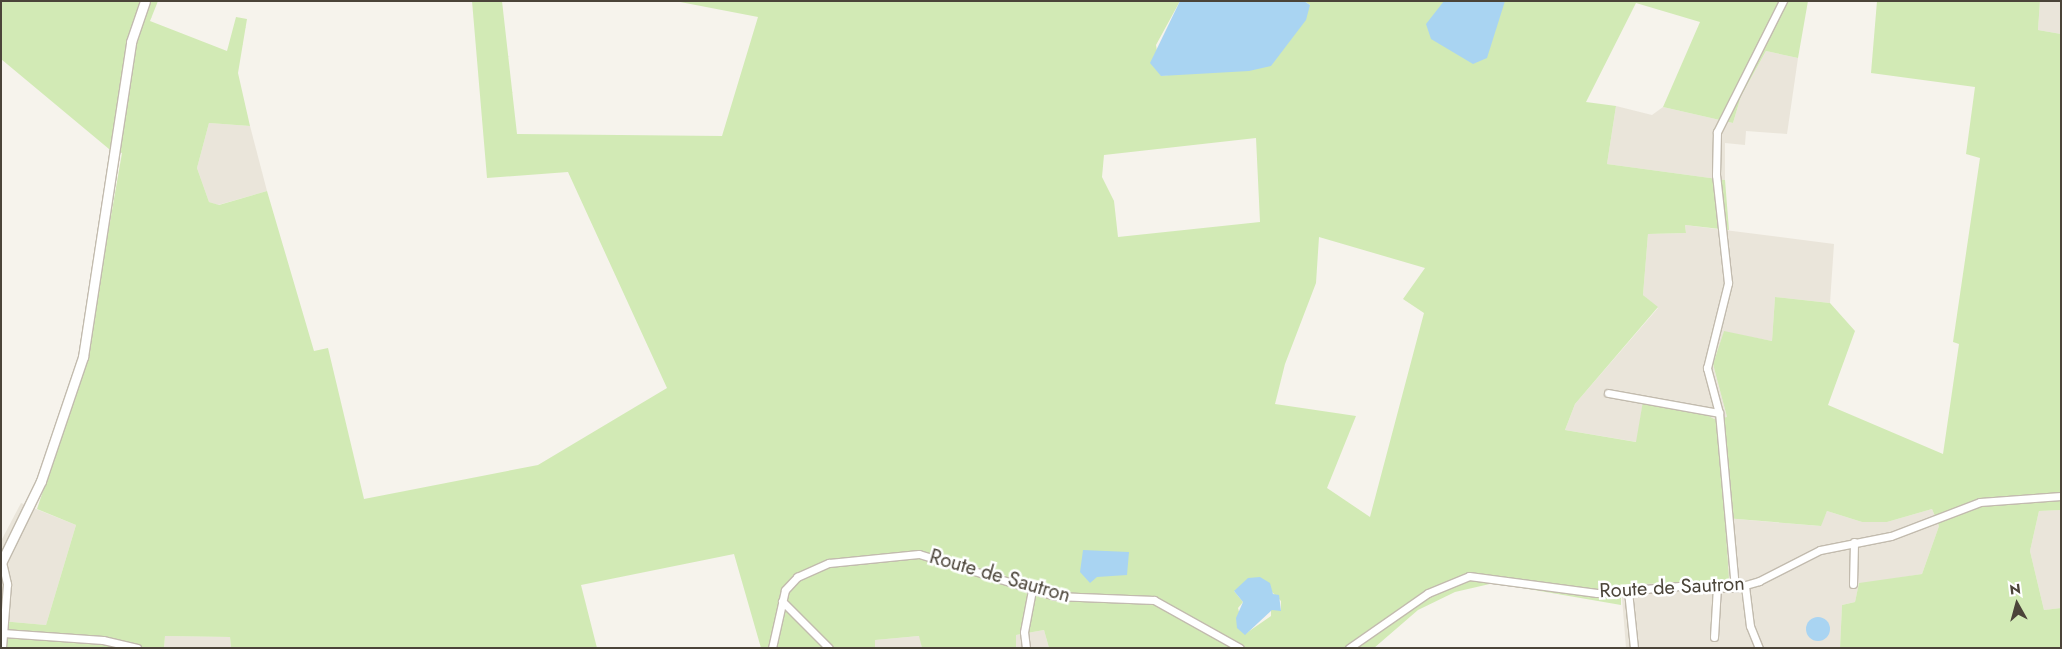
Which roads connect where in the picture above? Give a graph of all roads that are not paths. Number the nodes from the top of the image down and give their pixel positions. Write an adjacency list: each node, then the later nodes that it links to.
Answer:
1 (145, 1): 7 (street)
2 (1782, 1): 4 (street)
3 (1608, 393): 4 (street)
4 (1719, 413): 11 (street)
5 (2061, 496): 6 (street, Route de Sautron)
6 (1854, 542): 8 (street); 9 (street, Route de Sautron)
7 (2, 562): 15 (street)
8 (1853, 584)
9 (1745, 586): 11 (street, Route de Sautron); 25 (street)
10 (1718, 587): 11 (street, Route de Sautron); 13 (street, Route de Sautron); 16 (street)
11 (1735, 588)
12 (1032, 590): 14 (street, Route de Sautron); 21 (street); 22 (street, Route de Sautron)
13 (1628, 590): 23 (street, Route de Sautron); 24 (street)
14 (782, 601): 19 (street); 20 (street)
15 (3, 633): 17 (street); 18 (street)
16 (1714, 637)
17 (2, 648)
18 (137, 648)
19 (772, 648)
20 (829, 648)
21 (1026, 648)
22 (1240, 648)
23 (1349, 648)
24 (1634, 648)
25 (1760, 648)

